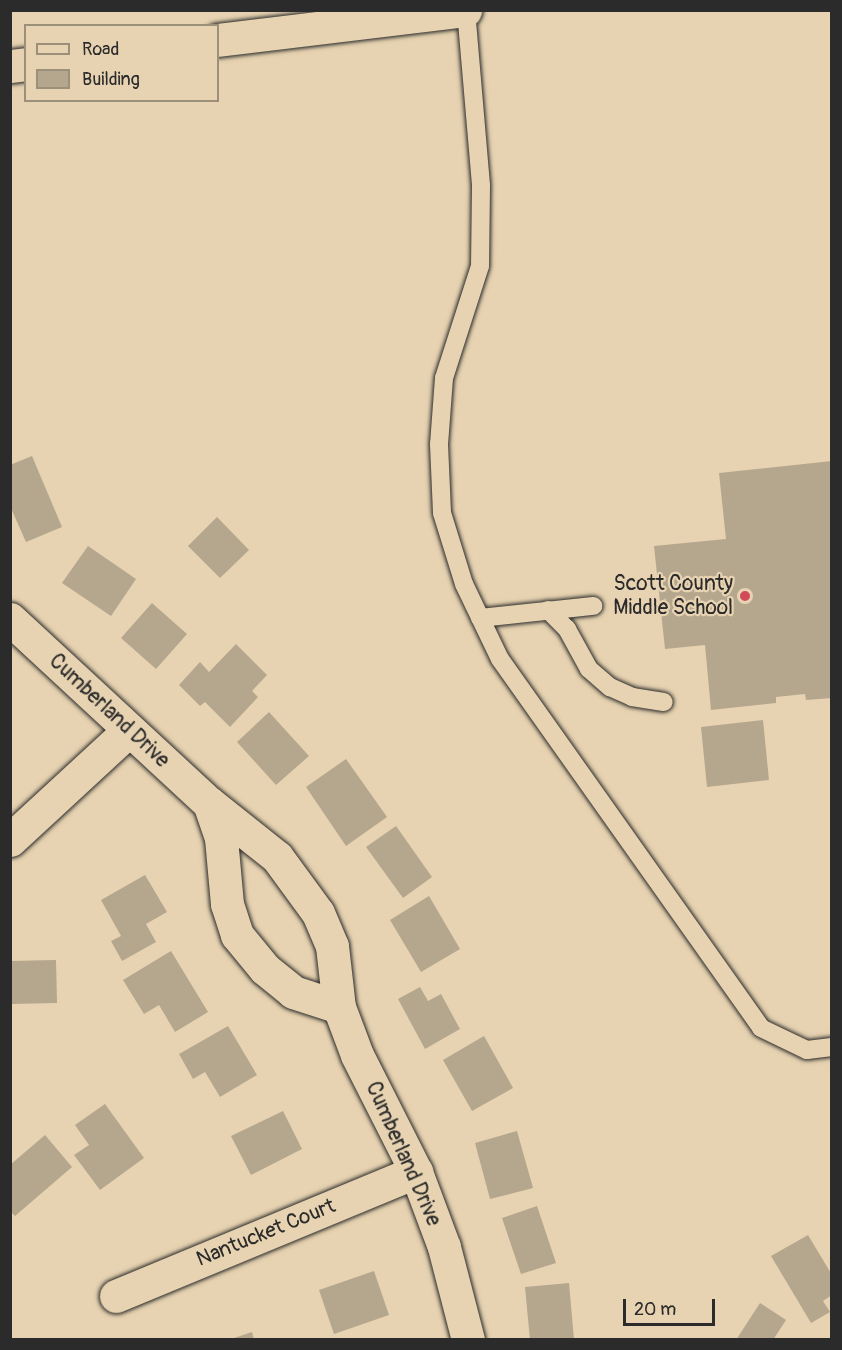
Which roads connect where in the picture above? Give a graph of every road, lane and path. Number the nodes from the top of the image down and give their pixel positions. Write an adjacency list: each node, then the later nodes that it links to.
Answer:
1 (465, 10): 2 (street); 5 (lane)
2 (219, 40)
3 (593, 606): 4 (lane)
4 (548, 610): 5 (lane); 7 (lane)
5 (480, 618): 12 (lane)
6 (10, 619): 8 (street, Cumberland Drive)
7 (664, 702)
8 (129, 730): 9 (street, Cumberland Drive); 10 (street)
9 (209, 803): 11 (street, Cumberland Drive); 11 (street, Cumberland Drive)
10 (10, 840)
11 (339, 1007): 13 (street, Cumberland Drive)
12 (831, 1047)
13 (416, 1172): 14 (street, Nantucket Court); 15 (street, Cumberland Drive)
14 (116, 1296)
15 (468, 1340)

